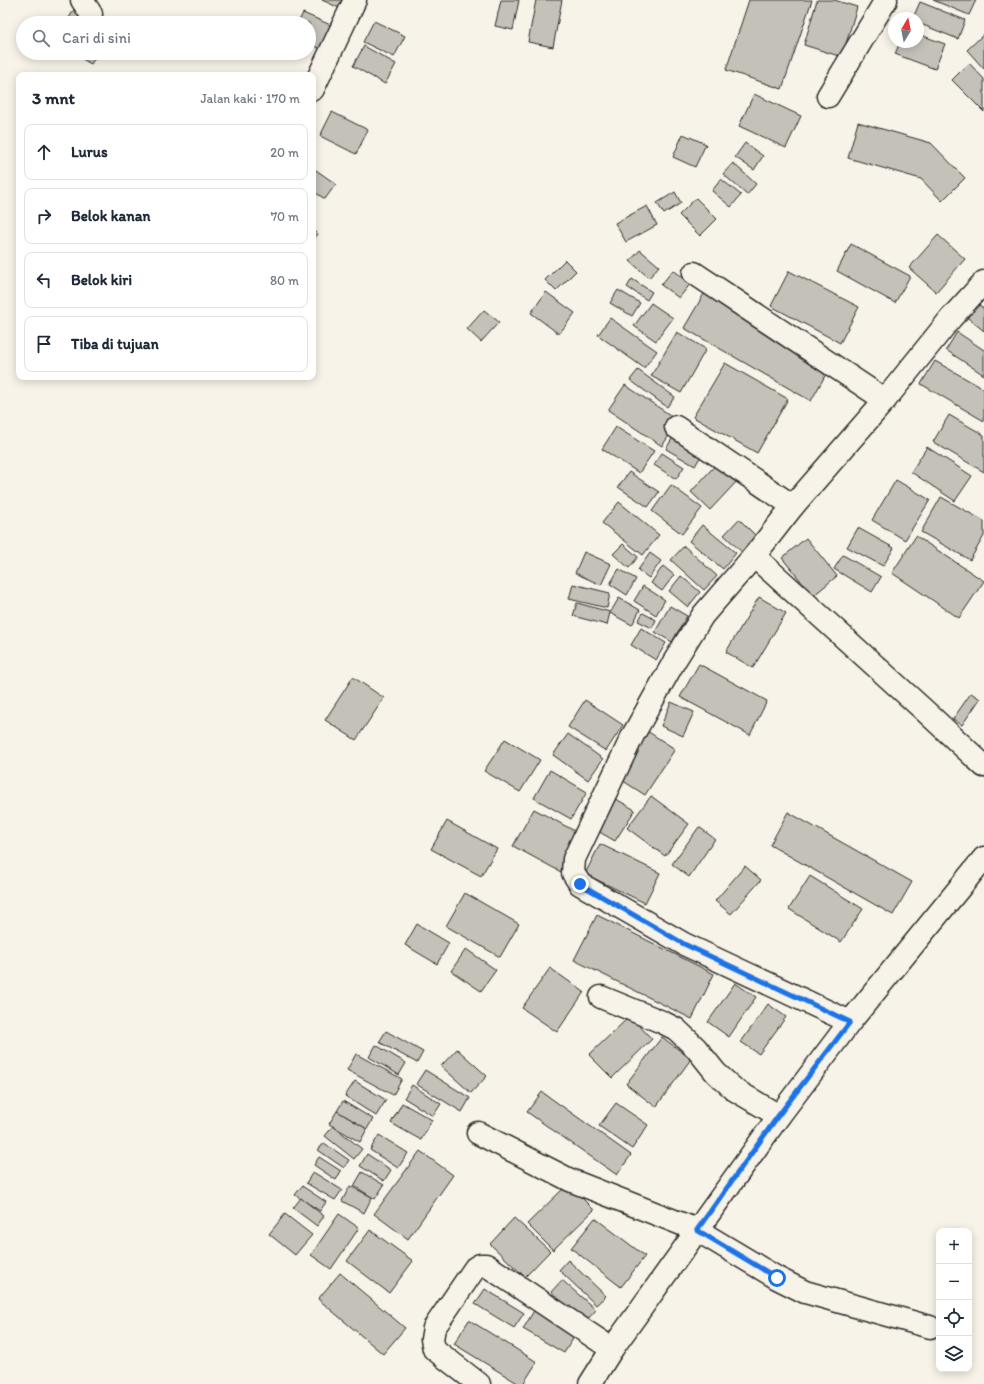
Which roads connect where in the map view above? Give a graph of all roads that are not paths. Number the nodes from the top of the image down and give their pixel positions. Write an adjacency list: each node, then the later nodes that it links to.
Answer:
1 (356, 0): 3 (street)
2 (886, 0): 4 (street)
3 (316, 83)
4 (828, 96)
5 (694, 273): 7 (street)
6 (984, 282): 7 (street)
7 (885, 400): 9 (street)
8 (676, 427): 9 (street)
9 (793, 506): 10 (street)
10 (754, 556): 11 (street); 14 (street)
11 (984, 766)
12 (984, 858): 14 (street)
13 (601, 997): 15 (street)
14 (850, 1022): 15 (street)
15 (778, 1116): 17 (street)
16 (478, 1133): 17 (street)
17 (697, 1230): 18 (street); 19 (street)
18 (930, 1328)
19 (612, 1349): 20 (street); 21 (street)
20 (480, 1384)
21 (590, 1384)

